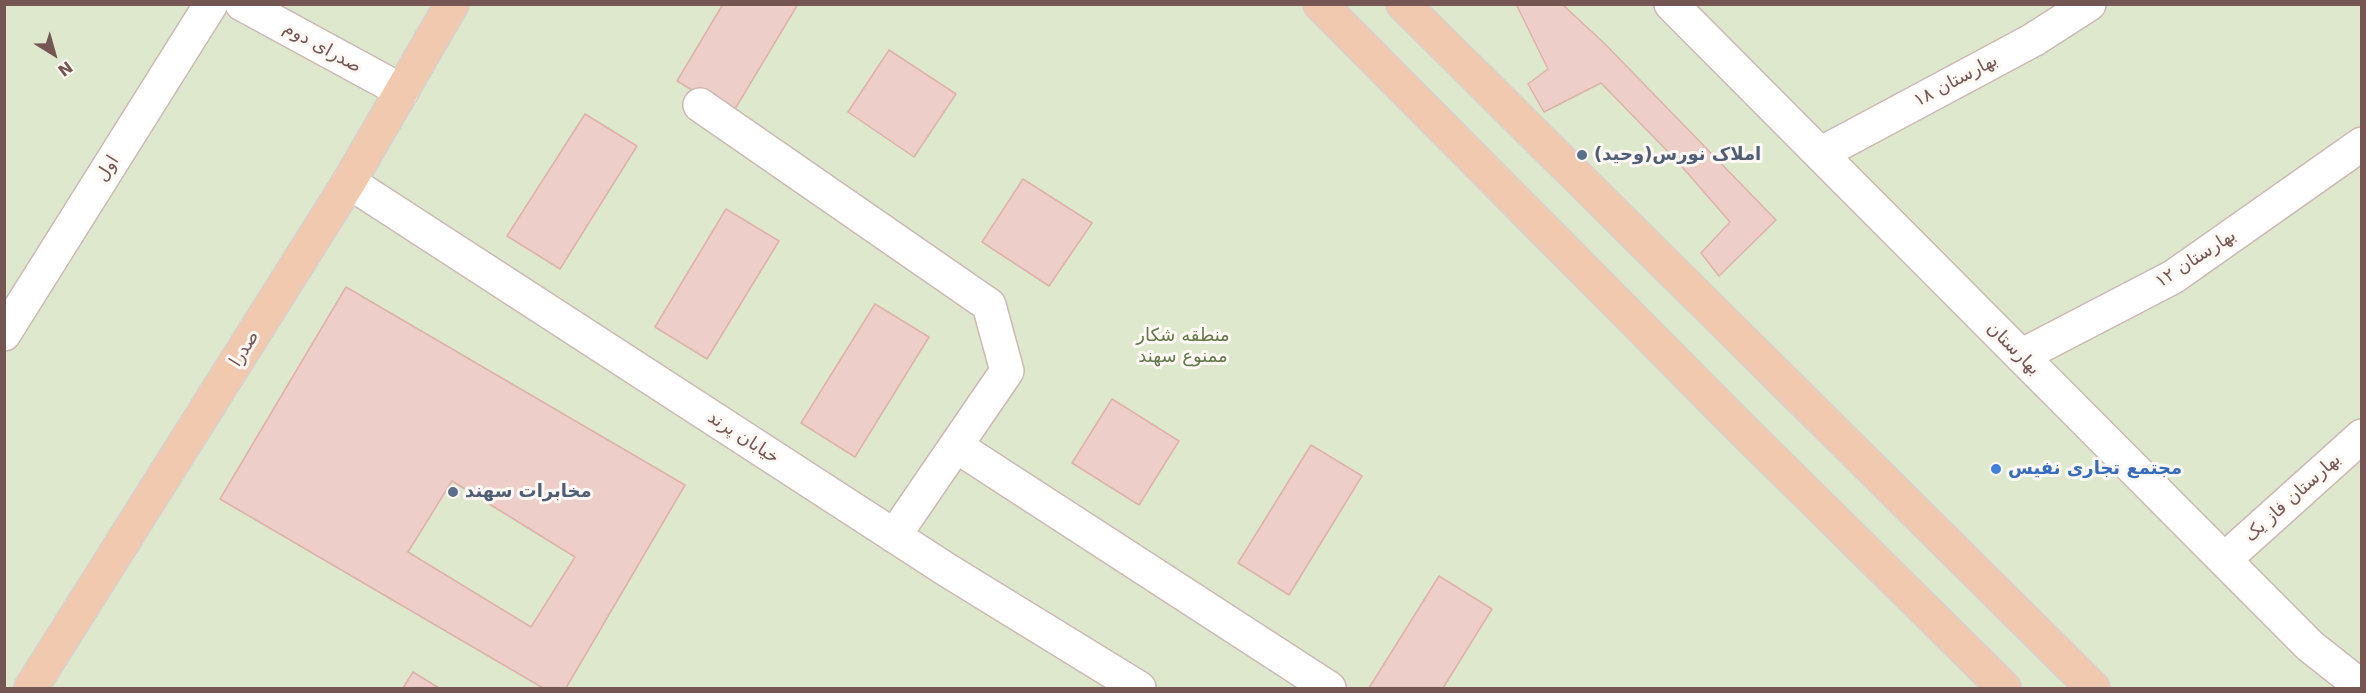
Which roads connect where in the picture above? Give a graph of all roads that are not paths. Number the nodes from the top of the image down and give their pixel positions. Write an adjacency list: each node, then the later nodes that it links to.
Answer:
1 (211, 4): 13 (street, اول)
2 (242, 4): 8 (street, صدرای دوم)
3 (452, 4): 8 (main road, صدرا)
4 (1320, 4): 23 (main road)
5 (1403, 4): 24 (main road)
6 (1671, 4): 11 (street, بهارستان)
7 (2089, 4): 11 (street, بهارستان ۱۸)
8 (402, 91): 12 (main road, صدرا)
9 (700, 105): 16 (street)
10 (2361, 144): 14 (street, بهارستان ۱۲)
11 (1820, 154): 14 (street, بهارستان)
12 (349, 182): 17 (street, خیابان پرند); 20 (main road, صدرا)
13 (4, 334)
14 (2021, 356): 18 (street, بهارستان)
15 (2361, 436): 18 (street, بهارستان فاز یک)
16 (956, 446): 17 (street); 22 (street)
17 (894, 536): 21 (street, خیابان پرند)
18 (2224, 560): 19 (street, بهارستان)
19 (2361, 687)
20 (31, 688)
21 (1139, 688)
22 (1329, 688)
23 (2004, 688)
24 (2093, 688)

